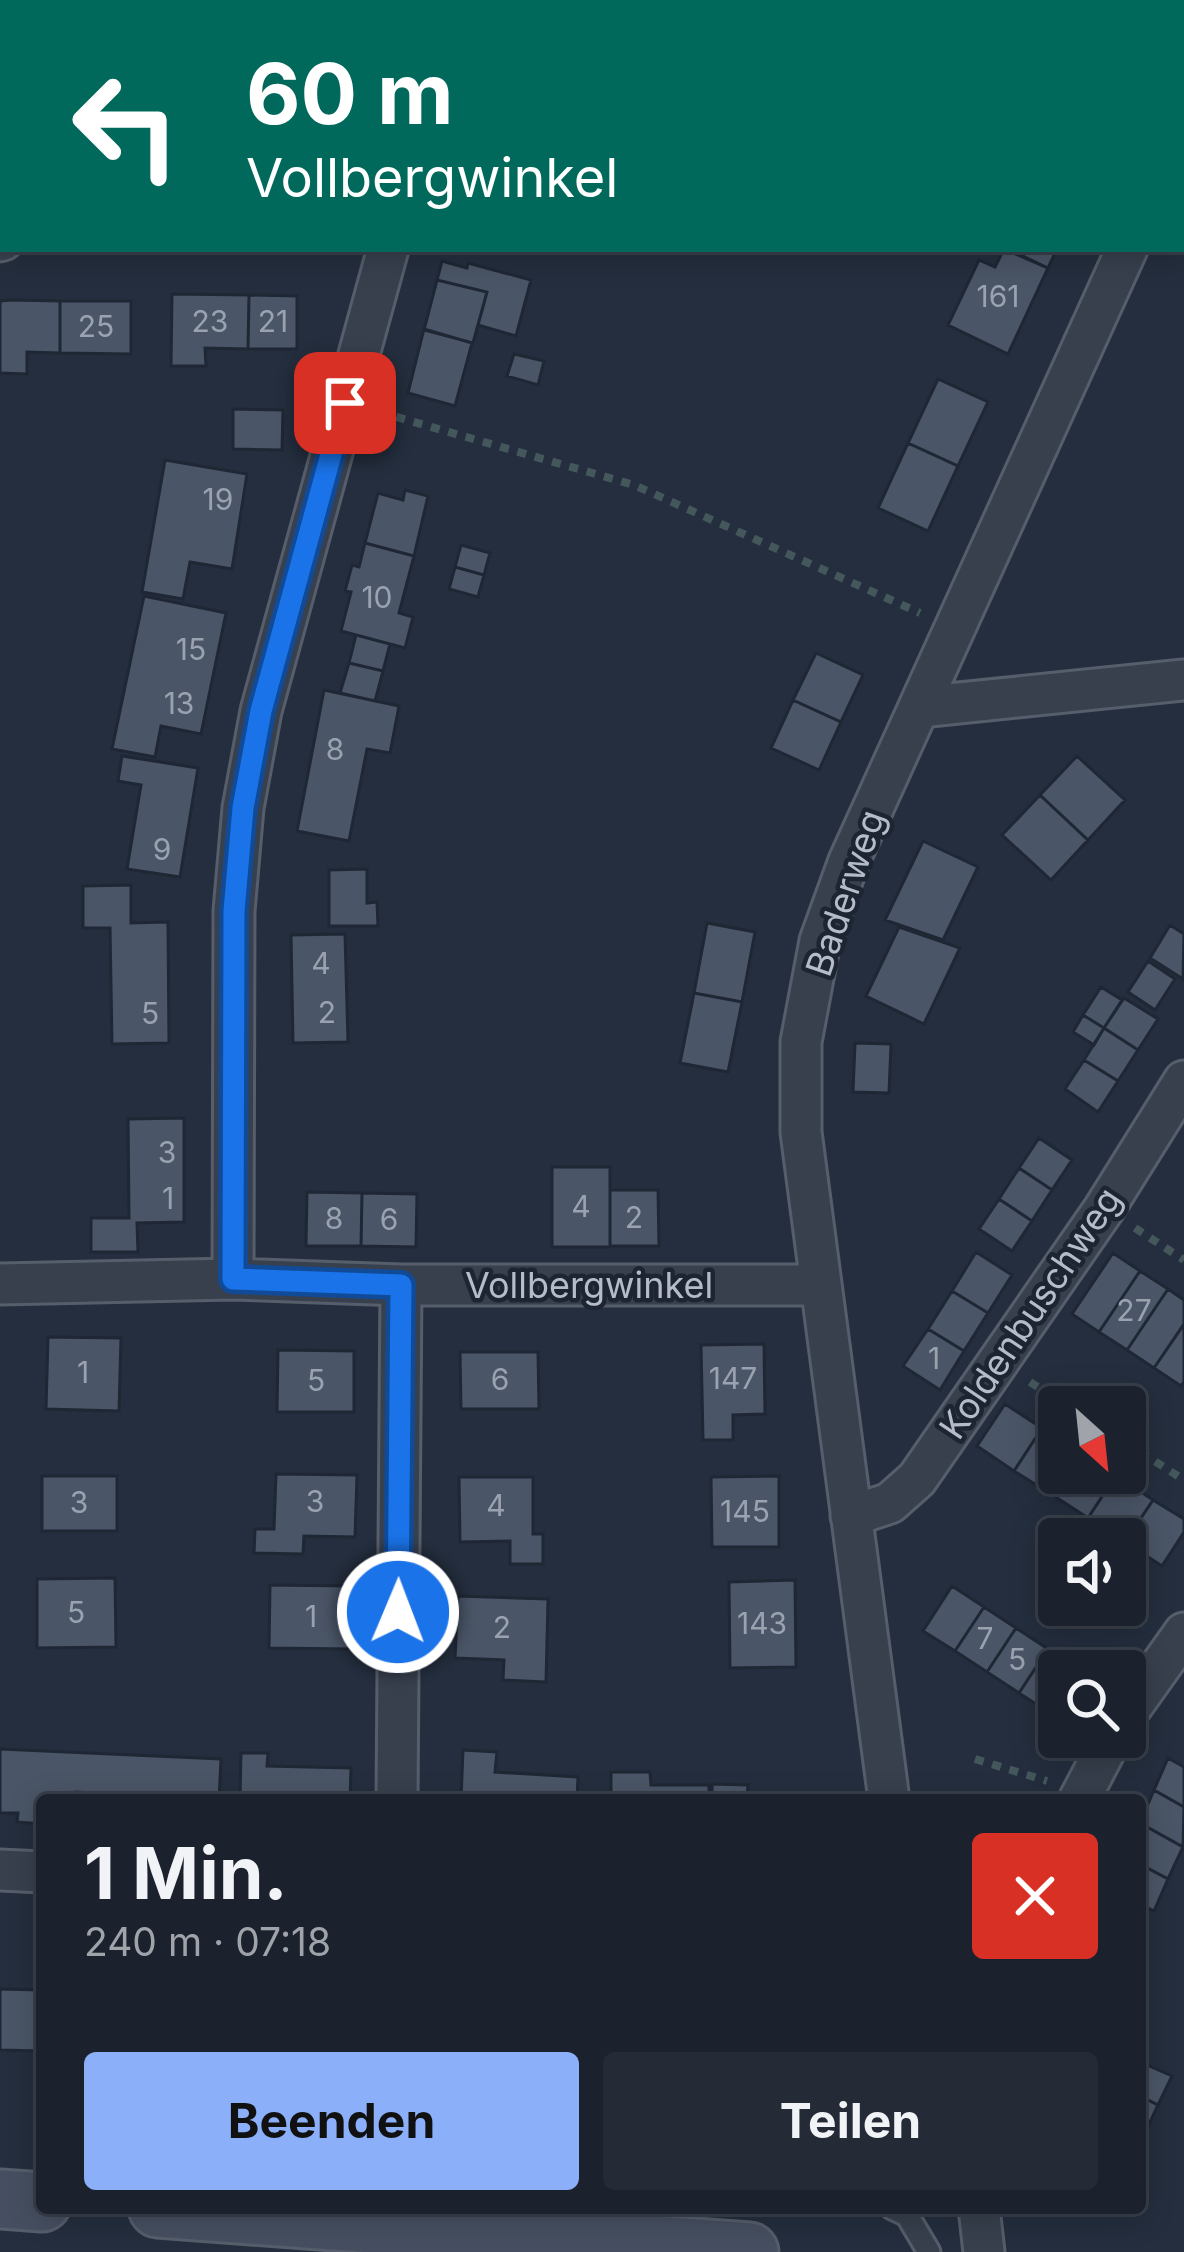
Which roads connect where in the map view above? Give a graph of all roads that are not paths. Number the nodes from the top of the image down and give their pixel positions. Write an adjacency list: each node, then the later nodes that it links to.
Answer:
1 (387, 252): 6 (street)
2 (1125, 252): 4 (street, Baderweg)
3 (1184, 680): 4 (street)
4 (920, 707): 9 (street, Baderweg)
5 (1184, 1082): 10 (street, Koldenbuschweg)
6 (233, 1279): 7 (street, Vollbergwinkel); 8 (street, Vollbergwinkel)
7 (0, 1284)
8 (401, 1285): 9 (street, Vollbergwinkel); 14 (street)
9 (819, 1285): 10 (street, Baderweg)
10 (850, 1516): 15 (street, Baderweg)
11 (1184, 1633): 12 (street)
12 (1146, 1686)
13 (1101, 1758): 16 (street)
14 (397, 1794)
15 (888, 1794)
16 (1082, 1794)
17 (0, 1870): 18 (street)
18 (36, 1872)
19 (0, 2199): 20 (street)
20 (36, 2202)
21 (239, 2214): 24 (street)
22 (905, 2214): 25 (lane)
23 (980, 2214): 26 (street)
24 (749, 2252)
25 (929, 2252)
26 (984, 2252)

